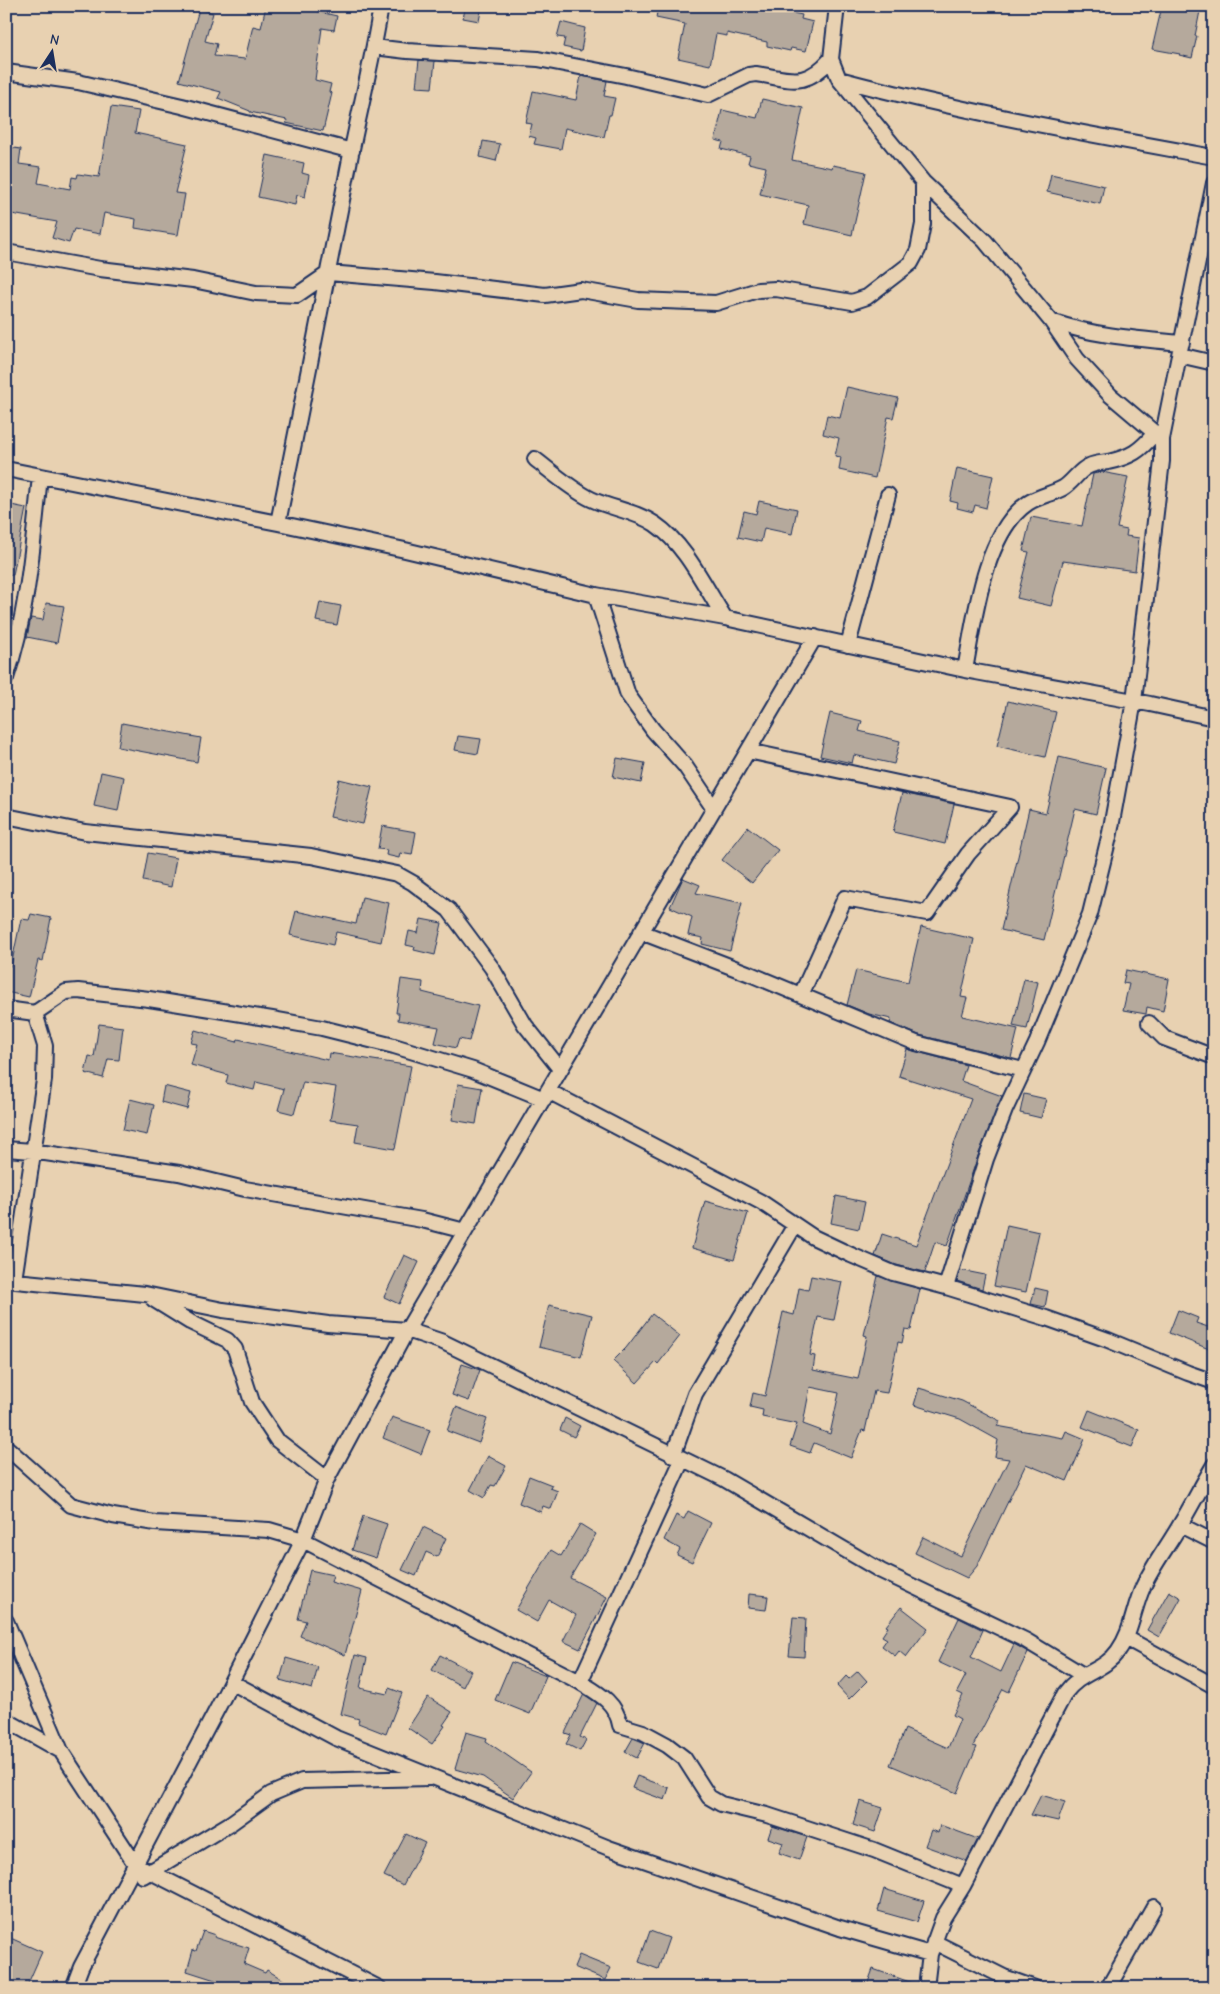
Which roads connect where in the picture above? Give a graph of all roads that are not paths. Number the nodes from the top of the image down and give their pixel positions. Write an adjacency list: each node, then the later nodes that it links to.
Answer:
1 (380, 6): 3 (street)
2 (837, 6): 4 (street)
3 (374, 47): 4 (street); 7 (street)
4 (831, 59): 6 (street)
5 (6, 72): 7 (street)
6 (839, 79): 8 (street); 9 (street)
7 (352, 151): 12 (street)
8 (1214, 156)
9 (924, 182): 12 (street); 13 (street)
10 (1214, 182): 14 (street)
11 (6, 252): 12 (street)
12 (329, 273): 21 (street)
13 (1051, 321): 14 (street); 16 (street)
14 (1180, 349): 15 (street); 16 (street)
15 (1214, 363)
16 (1159, 436): 26 (street); 28 (street)
17 (535, 460): 23 (street)
18 (6, 469): 19 (street)
19 (40, 476): 21 (street); 27 (street)
20 (888, 495): 25 (street)
21 (278, 523): 22 (street)
22 (596, 595): 23 (street); 31 (street)
23 (725, 618): 24 (street)
24 (815, 637): 25 (street); 30 (street)
25 (848, 645): 26 (street)
26 (965, 670): 28 (street)
27 (6, 678)
28 (1134, 701): 29 (street); 40 (street)
29 (1214, 718)
30 (748, 751): 31 (street); 34 (street)
31 (714, 809): 33 (street)
32 (6, 816): 39 (street)
33 (641, 932): 34 (street); 39 (street)
34 (801, 995): 40 (street)
35 (6, 1009): 36 (street)
36 (35, 1013): 41 (street); 43 (street)
37 (1149, 1023): 38 (street)
38 (1214, 1057)
39 (560, 1069): 41 (street)
40 (1022, 1070): 47 (street)
41 (546, 1095): 44 (street); 45 (street)
42 (6, 1149): 43 (street)
43 (32, 1151): 45 (street); 46 (street)
44 (795, 1225): 47 (street); 52 (street)
45 (465, 1232): 49 (street)
46 (10, 1280): 48 (street)
47 (946, 1286): 50 (street)
48 (145, 1294): 49 (street); 54 (street)
49 (407, 1330): 52 (street); 54 (street)
50 (1214, 1382)
51 (6, 1447): 56 (street)
52 (678, 1458): 60 (street); 62 (street)
53 (1214, 1465): 55 (street)
54 (327, 1479): 56 (street)
55 (1180, 1525): 57 (street); 59 (street)
56 (303, 1540): 61 (street); 62 (street)
57 (1214, 1542)
58 (6, 1621): 65 (street)
59 (1126, 1638): 60 (street); 63 (street)
60 (1083, 1675): 69 (street)
61 (231, 1682): 66 (street); 67 (street)
62 (580, 1682): 69 (street)
63 (1214, 1686)
64 (6, 1720): 65 (street)
65 (61, 1751): 67 (street)
66 (436, 1778): 68 (street); 72 (street)
67 (135, 1864): 68 (street); 70 (street)
68 (149, 1872): 70 (street); 74 (street)
69 (963, 1886): 72 (street)
70 (123, 1888): 73 (street)
71 (1154, 1907): 77 (street)
72 (932, 1948): 75 (street); 76 (street)
73 (72, 1988)
74 (379, 1988)
75 (926, 1988)
76 (1035, 1988)
77 (1108, 1988)

